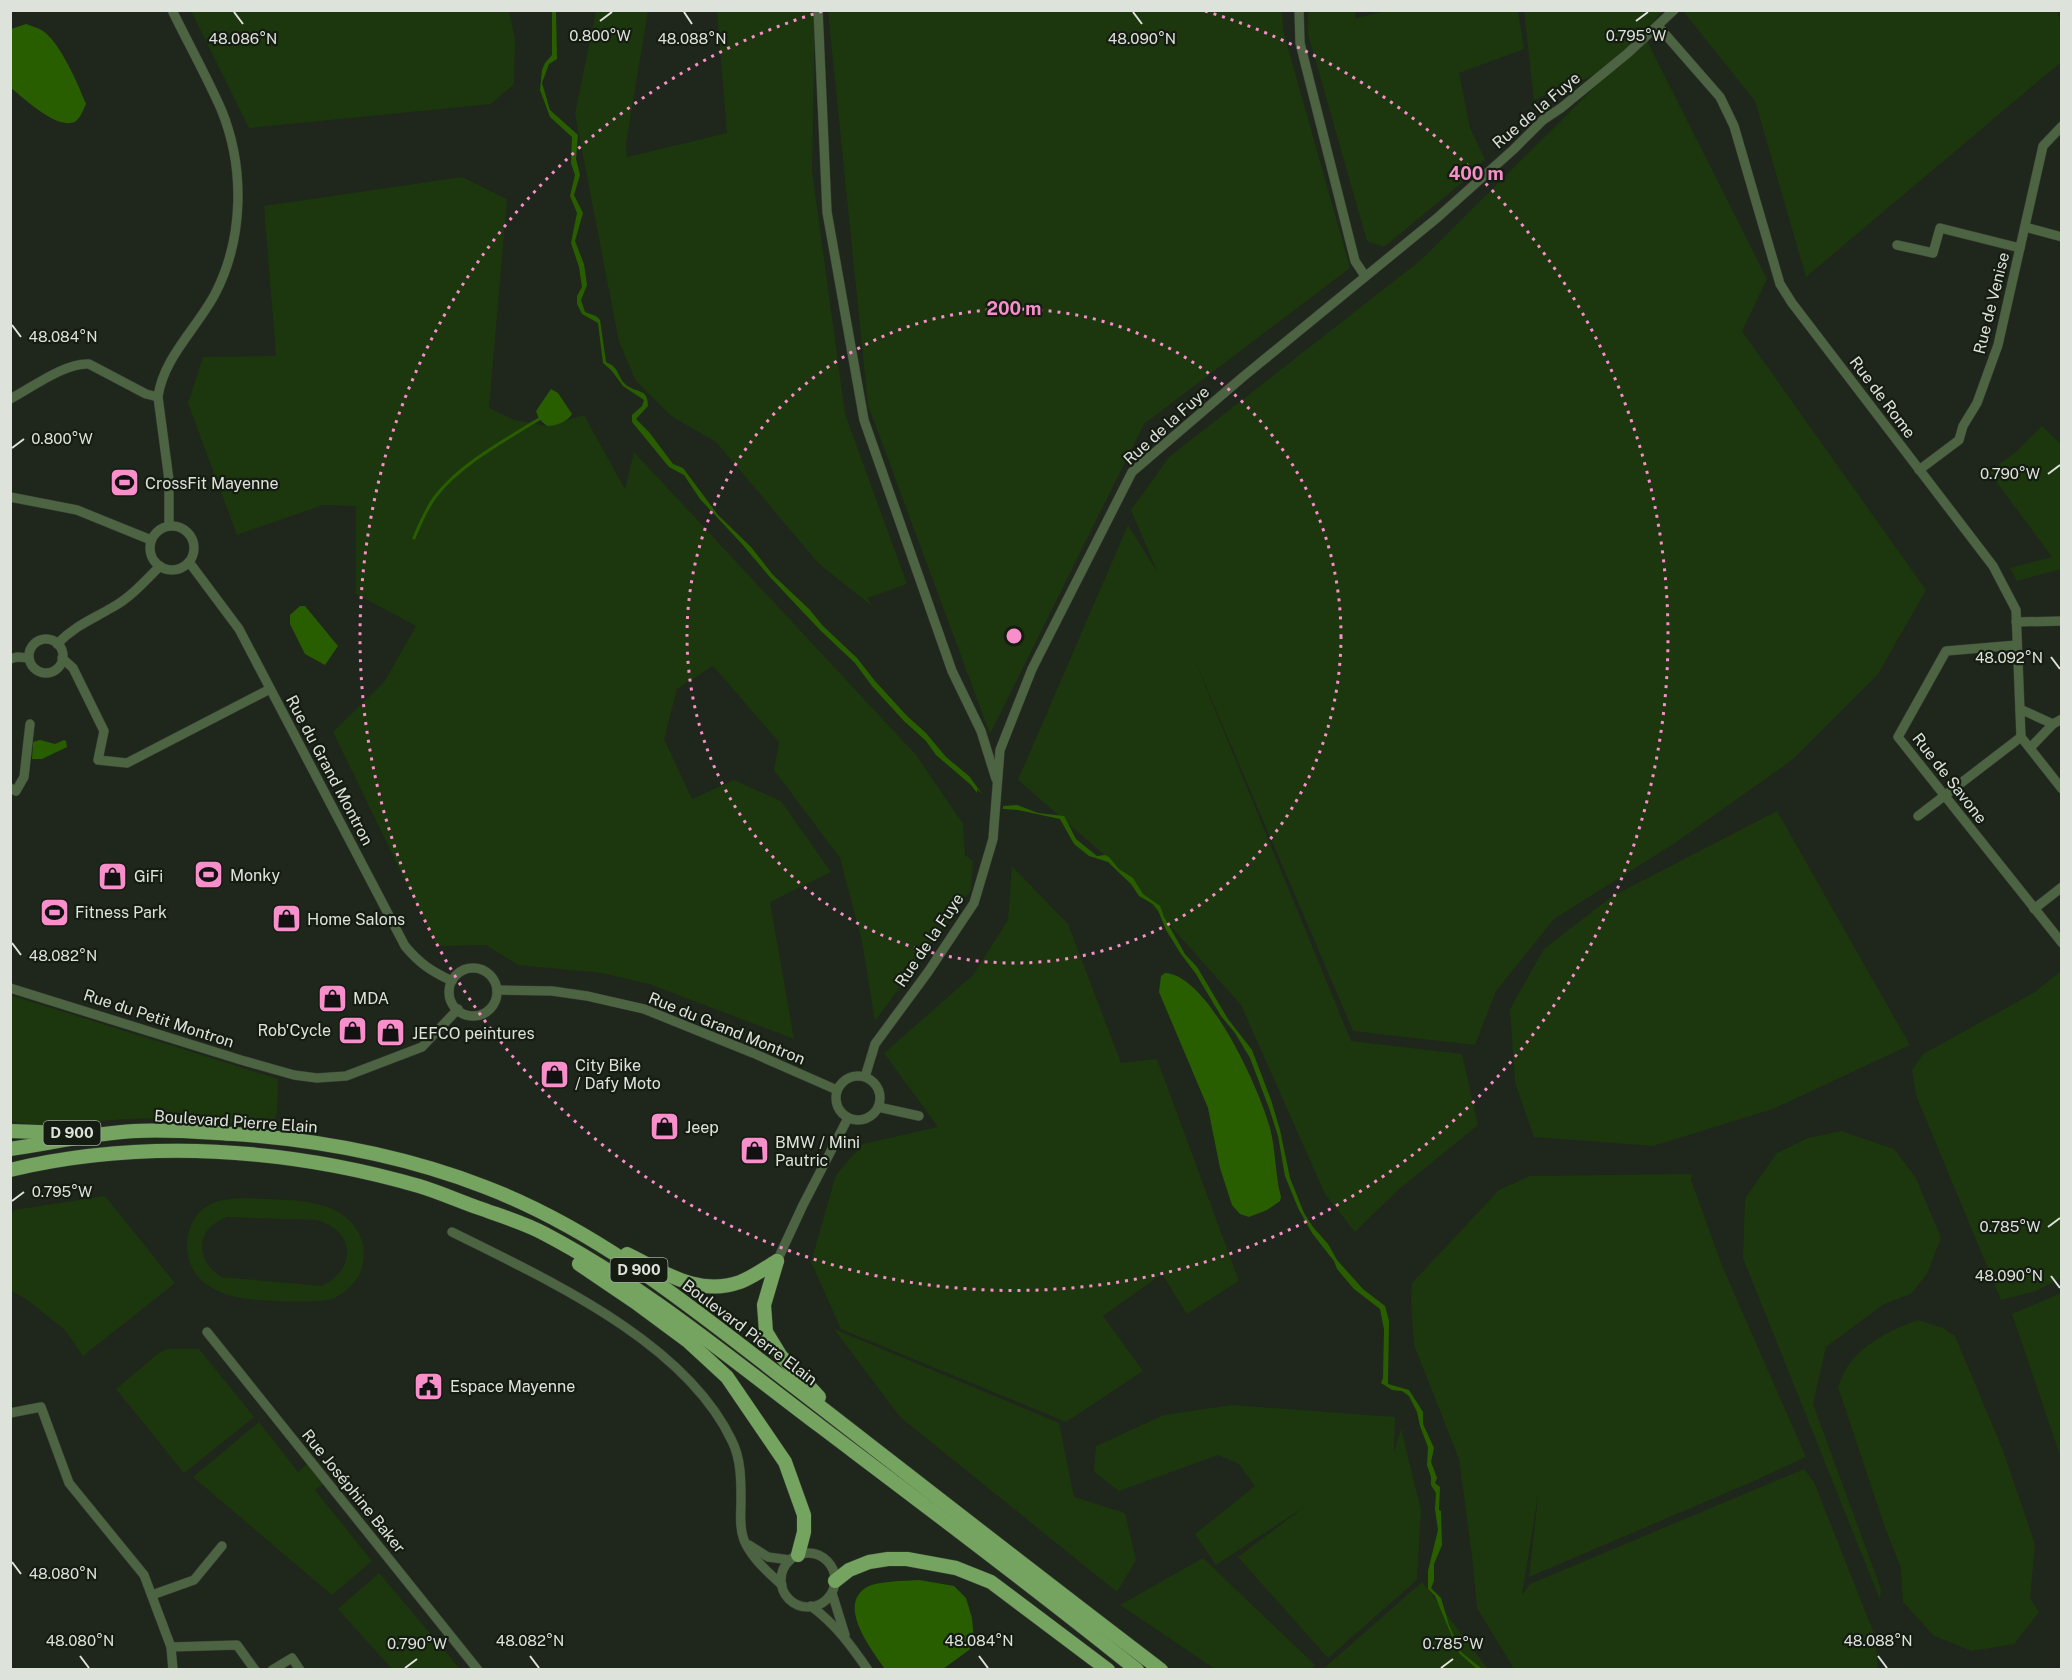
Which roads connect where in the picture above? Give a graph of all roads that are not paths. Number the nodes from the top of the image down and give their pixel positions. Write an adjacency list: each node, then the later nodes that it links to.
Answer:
1 (172, 10): 12 (street)
2 (818, 10): 33 (street)
3 (1299, 10): 11 (street)
4 (1674, 10): 5 (street, Rue de la Fuye)
5 (1658, 26): 11 (street, Rue de la Fuye); 14 (street, Rue de Rome)
6 (2061, 126): 7 (street, Rue de Venise)
7 (2025, 227): 8 (street); 10 (street, Rue de Venise)
8 (2061, 237)
9 (1897, 245): 10 (street)
10 (2020, 248): 14 (street, Rue de Venise)
11 (1365, 276): 33 (street, Rue de la Fuye)
12 (158, 397): 13 (street); 16 (street)
13 (10, 399)
14 (1919, 470): 21 (street, Rue de Rome)
15 (10, 497): 17 (street)
16 (169, 526): 17 (street); 18 (street)
17 (151, 540): 19 (street)
18 (189, 562): 19 (street); 27 (street, Rue du Grand Montron)
19 (160, 566): 22 (street)
20 (2061, 621): 21 (street)
21 (2016, 622): 23 (street, Rue de Rome)
22 (57, 644): 24 (street); 25 (street)
23 (2017, 645): 28 (street, Rue de Rome); 36 (street, Rue de Savone)
24 (29, 658): 25 (street); 26 (street)
25 (63, 658): 27 (street)
26 (10, 659)
27 (270, 689): 41 (street, Rue du Grand Montron)
28 (2020, 709): 29 (street); 31 (street, Rue de Rome)
29 (2057, 721): 32 (street)
30 (30, 724): 34 (street)
31 (2021, 737): 32 (street); 36 (street)
32 (2030, 748): 35 (street)
33 (997, 784): 45 (street, Rue de la Fuye)
34 (10, 788)
35 (2061, 789)
36 (1945, 796): 37 (street); 39 (street, Rue de Savone)
37 (1918, 816)
38 (2061, 887): 39 (street)
39 (2034, 909): 40 (street, Rue de Savone)
40 (2061, 943)
41 (452, 981): 43 (street); 44 (street)
42 (10, 988): 44 (street, Rue du Petit Montron)
43 (497, 990): 44 (street); 46 (street, Rue du Grand Montron)
44 (458, 1009)
45 (865, 1077): 46 (street); 47 (street)
46 (837, 1090): 49 (street)
47 (878, 1107): 48 (street); 49 (street)
48 (919, 1116)
49 (848, 1118): 57 (street)
50 (10, 1131): 51 (main road, D 900)
51 (133, 1131): 52 (main road, Boulevard Pierre Elain / D 900); 56 (main road, Boulevard Pierre Elain / D 900)
52 (10, 1149)
53 (10, 1170): 54 (main road, Boulevard Pierre Elain / D 900)
54 (520, 1224): 63 (main road); 77 (main road, Boulevard Pierre Elain / D 900)
55 (452, 1232): 61 (street)
56 (582, 1233): 57 (main road); 60 (main road, Boulevard Pierre Elain / D 900)
57 (777, 1261): 60 (main road)
58 (207, 1332): 74 (street, Rue Joséphine Baker)
59 (10, 1413): 66 (street)
60 (846, 1426): 78 (main road, Boulevard Pierre Elain / D 900)
61 (745, 1542): 63 (street); 64 (street)
62 (222, 1546): 66 (street)
63 (794, 1557): 64 (street); 65 (street)
64 (782, 1585): 67 (street)
65 (833, 1587): 67 (street); 68 (street); 76 (main road)
66 (152, 1596): 69 (street)
67 (811, 1606): 68 (street)
68 (845, 1637): 75 (street)
69 (171, 1647): 70 (street); 71 (street)
70 (173, 1670)
71 (255, 1670)
72 (272, 1670): 73 (street)
73 (300, 1670)
74 (478, 1670)
75 (868, 1670)
76 (1108, 1670)
77 (1137, 1670)
78 (1161, 1670)

